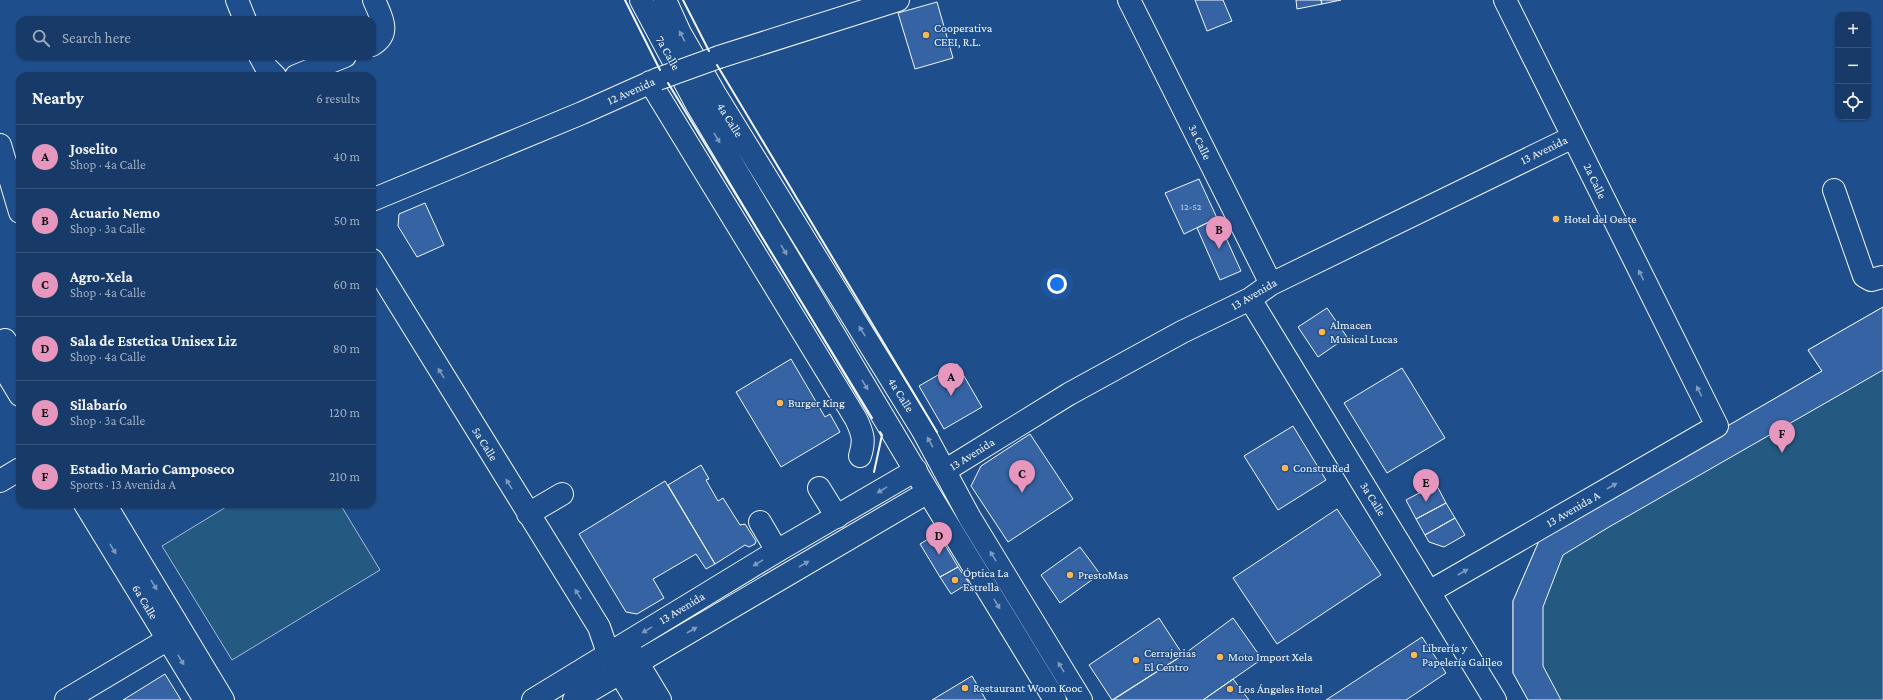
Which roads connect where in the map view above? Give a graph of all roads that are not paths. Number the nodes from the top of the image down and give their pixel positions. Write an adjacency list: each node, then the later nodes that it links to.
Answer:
1 (237, 0): 8 (street)
2 (374, 0): 9 (street)
3 (641, 0): 15 (street, 7a Calle)
4 (665, 0): 15 (street, 7a Calle, one-way to 4)
5 (898, 0): 14 (street, 12 Avenida, bridge)
6 (1129, 0): 23 (street, 3a Calle)
7 (1505, 0): 16 (street, 2a Calle)
8 (243, 16)
9 (376, 42)
10 (262, 60): 12 (street)
11 (334, 60): 13 (street)
12 (272, 72)
13 (306, 72)
14 (654, 81): 19 (street, 12 Avenida); 30 (street)
15 (706, 99): 31 (street, 4a Calle, one-way to 31); 32 (street, 4a Calle, one-way to 15)
16 (1572, 137): 23 (street, 13 Avenida); 29 (street, 2a Calle, one-way to 16)
17 (0, 145): 20 (street)
18 (1834, 190): 22 (street)
19 (376, 198)
20 (16, 199)
21 (376, 267): 39 (street, 5a Calle, one-way to 21)
22 (1883, 277)
23 (1271, 284): 24 (street, 13 Avenida)
24 (1250, 299): 32 (street, 13 Avenida); 44 (street, 3a Calle)
25 (8, 339): 26 (street)
26 (16, 356)
27 (0, 362): 28 (street)
28 (16, 389)
29 (1717, 426): 44 (street, 13 Avenida A, one-way to 29)
30 (860, 456)
31 (916, 470): 36 (street, 4a Calle); 41 (street, 13 Avenida, one-way to 41)
32 (946, 470): 56 (street, 4a Calle, one-way to 32)
33 (16, 471): 34 (street)
34 (0, 481)
35 (819, 488): 41 (street)
36 (928, 492): 47 (street, 13 Avenida, one-way to 36); 55 (street, 4a Calle, one-way to 55)
37 (562, 494): 39 (street)
38 (92, 508): 40 (street, 6a Calle)
39 (528, 514): 46 (street, 5a Calle, one-way to 39)
40 (107, 517): 45 (street, 6a Calle, one-way to 45)
41 (837, 518): 43 (street, 13 Avenida)
42 (760, 522): 43 (street)
43 (777, 551): 46 (street, 13 Avenida, one-way to 46)
44 (1429, 592): 57 (street, 3a Calle)
45 (175, 635): 48 (street); 49 (street, 6a Calle, one-way to 49); 50 (street, 6a Calle)
46 (616, 648): 47 (street, 5a Calle); 51 (street, 13 Avenida)
47 (629, 668): 52 (street, 13 Avenida); 53 (street, 5a Calle); 54 (street, 5a Calle)
48 (66, 700)
49 (205, 700)
50 (223, 700)
51 (533, 700)
52 (574, 700)
53 (636, 700)
54 (660, 700)
55 (1055, 700)
56 (1081, 700)
57 (1495, 700)

